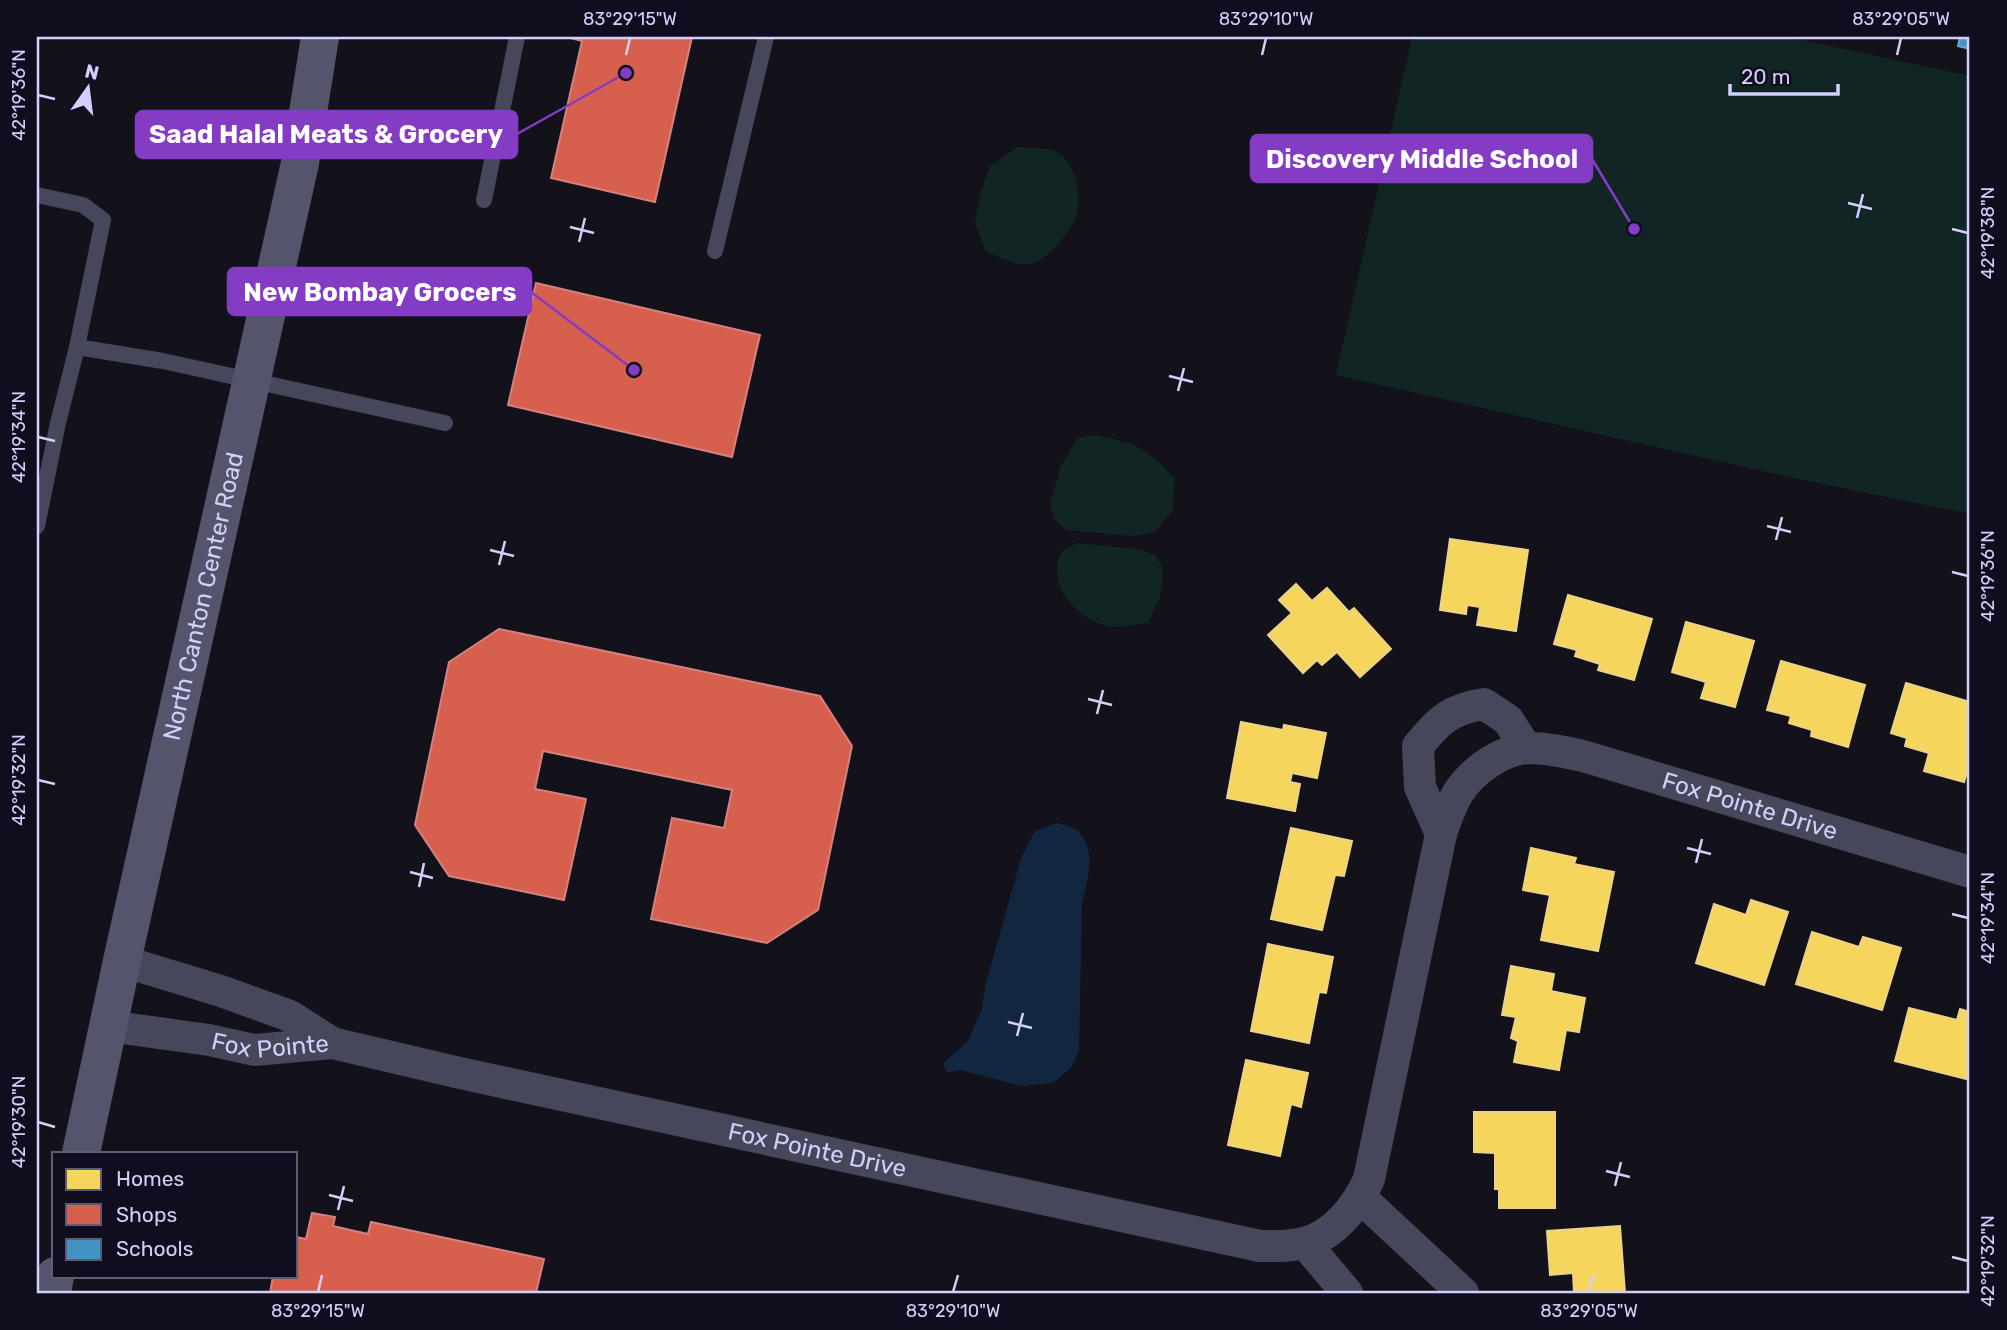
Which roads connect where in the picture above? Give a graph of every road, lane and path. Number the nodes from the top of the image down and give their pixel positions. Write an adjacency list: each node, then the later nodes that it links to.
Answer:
1 (320, 37): 8 (main road, North Canton Center Road)
2 (517, 37): 5 (lane)
3 (766, 37): 6 (lane)
4 (37, 195): 7 (lane)
5 (484, 200)
6 (715, 251)
7 (77, 347): 8 (lane); 10 (lane)
8 (252, 380): 9 (lane); 14 (main road, North Canton Center Road)
9 (445, 423)
10 (37, 526)
11 (1526, 748): 12 (street, Fox Pointe Drive); 12 (street); 13 (street, Fox Pointe Drive)
12 (1441, 834): 18 (street, Fox Pointe Drive)
13 (1970, 872)
14 (122, 961): 15 (main road, North Canton Center Road); 16 (street, Fox Pointe)
15 (108, 1026): 16 (street, Fox Pointe); 17 (main road, North Canton Center Road)
16 (332, 1043): 19 (street, Fox Pointe Drive)
17 (81, 1152)
18 (1361, 1198): 19 (street, Fox Pointe Drive); 21 (street)
19 (1305, 1243): 20 (street)
20 (1347, 1293)
21 (1463, 1293)

